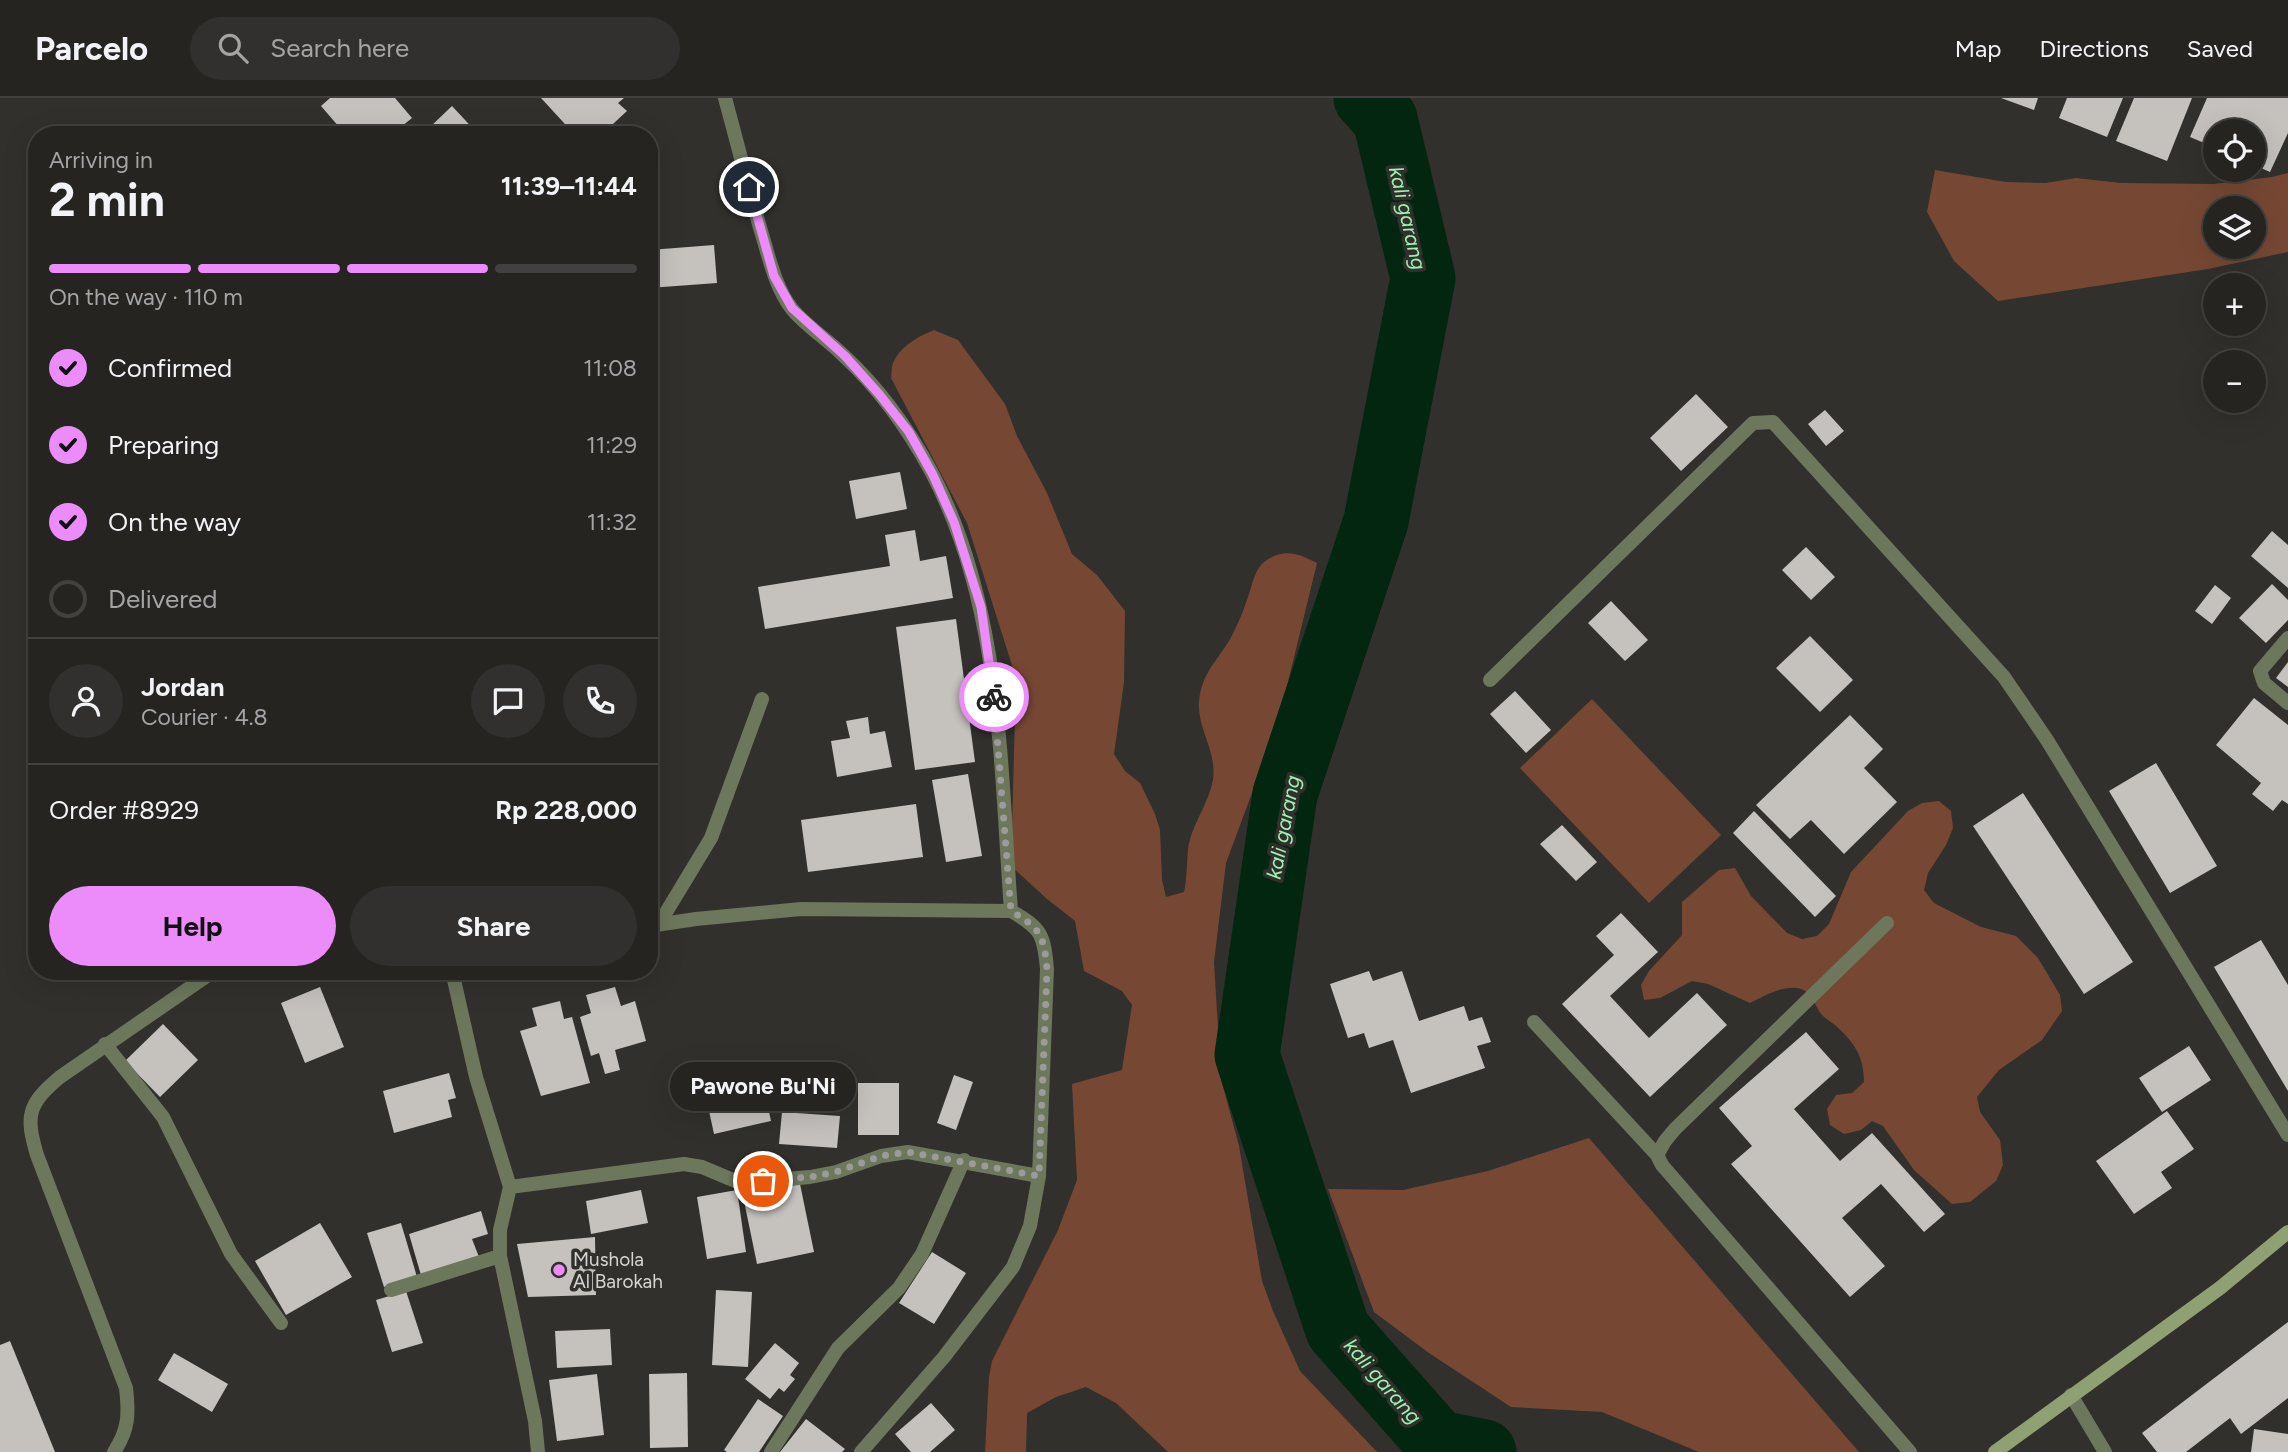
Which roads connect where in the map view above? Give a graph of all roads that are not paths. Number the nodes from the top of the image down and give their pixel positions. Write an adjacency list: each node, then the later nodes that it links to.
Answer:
1 (725, 98): 6 (street)
2 (2288, 638): 5 (street)
3 (1490, 680): 14 (street)
4 (762, 699): 7 (street)
5 (2288, 703)
6 (1011, 911): 9 (street); 17 (street)
7 (658, 919)
8 (1888, 923): 15 (street)
9 (658, 925)
10 (201, 980): 13 (street)
11 (454, 980): 18 (street)
12 (1534, 1022): 15 (street)
13 (105, 1044): 22 (street); 24 (street)
14 (2288, 1135)
15 (1657, 1155): 28 (street)
16 (964, 1160): 17 (street); 18 (street); 26 (street)
17 (1039, 1176): 27 (street)
18 (510, 1187): 20 (street)
19 (2288, 1232): 23 (street)
20 (500, 1256): 21 (street); 25 (street)
21 (391, 1290)
22 (281, 1323)
23 (2071, 1395): 29 (street); 30 (street)
24 (114, 1452)
25 (538, 1452)
26 (771, 1452)
27 (860, 1452)
28 (1910, 1452)
29 (1995, 1452)
30 (2105, 1452)

